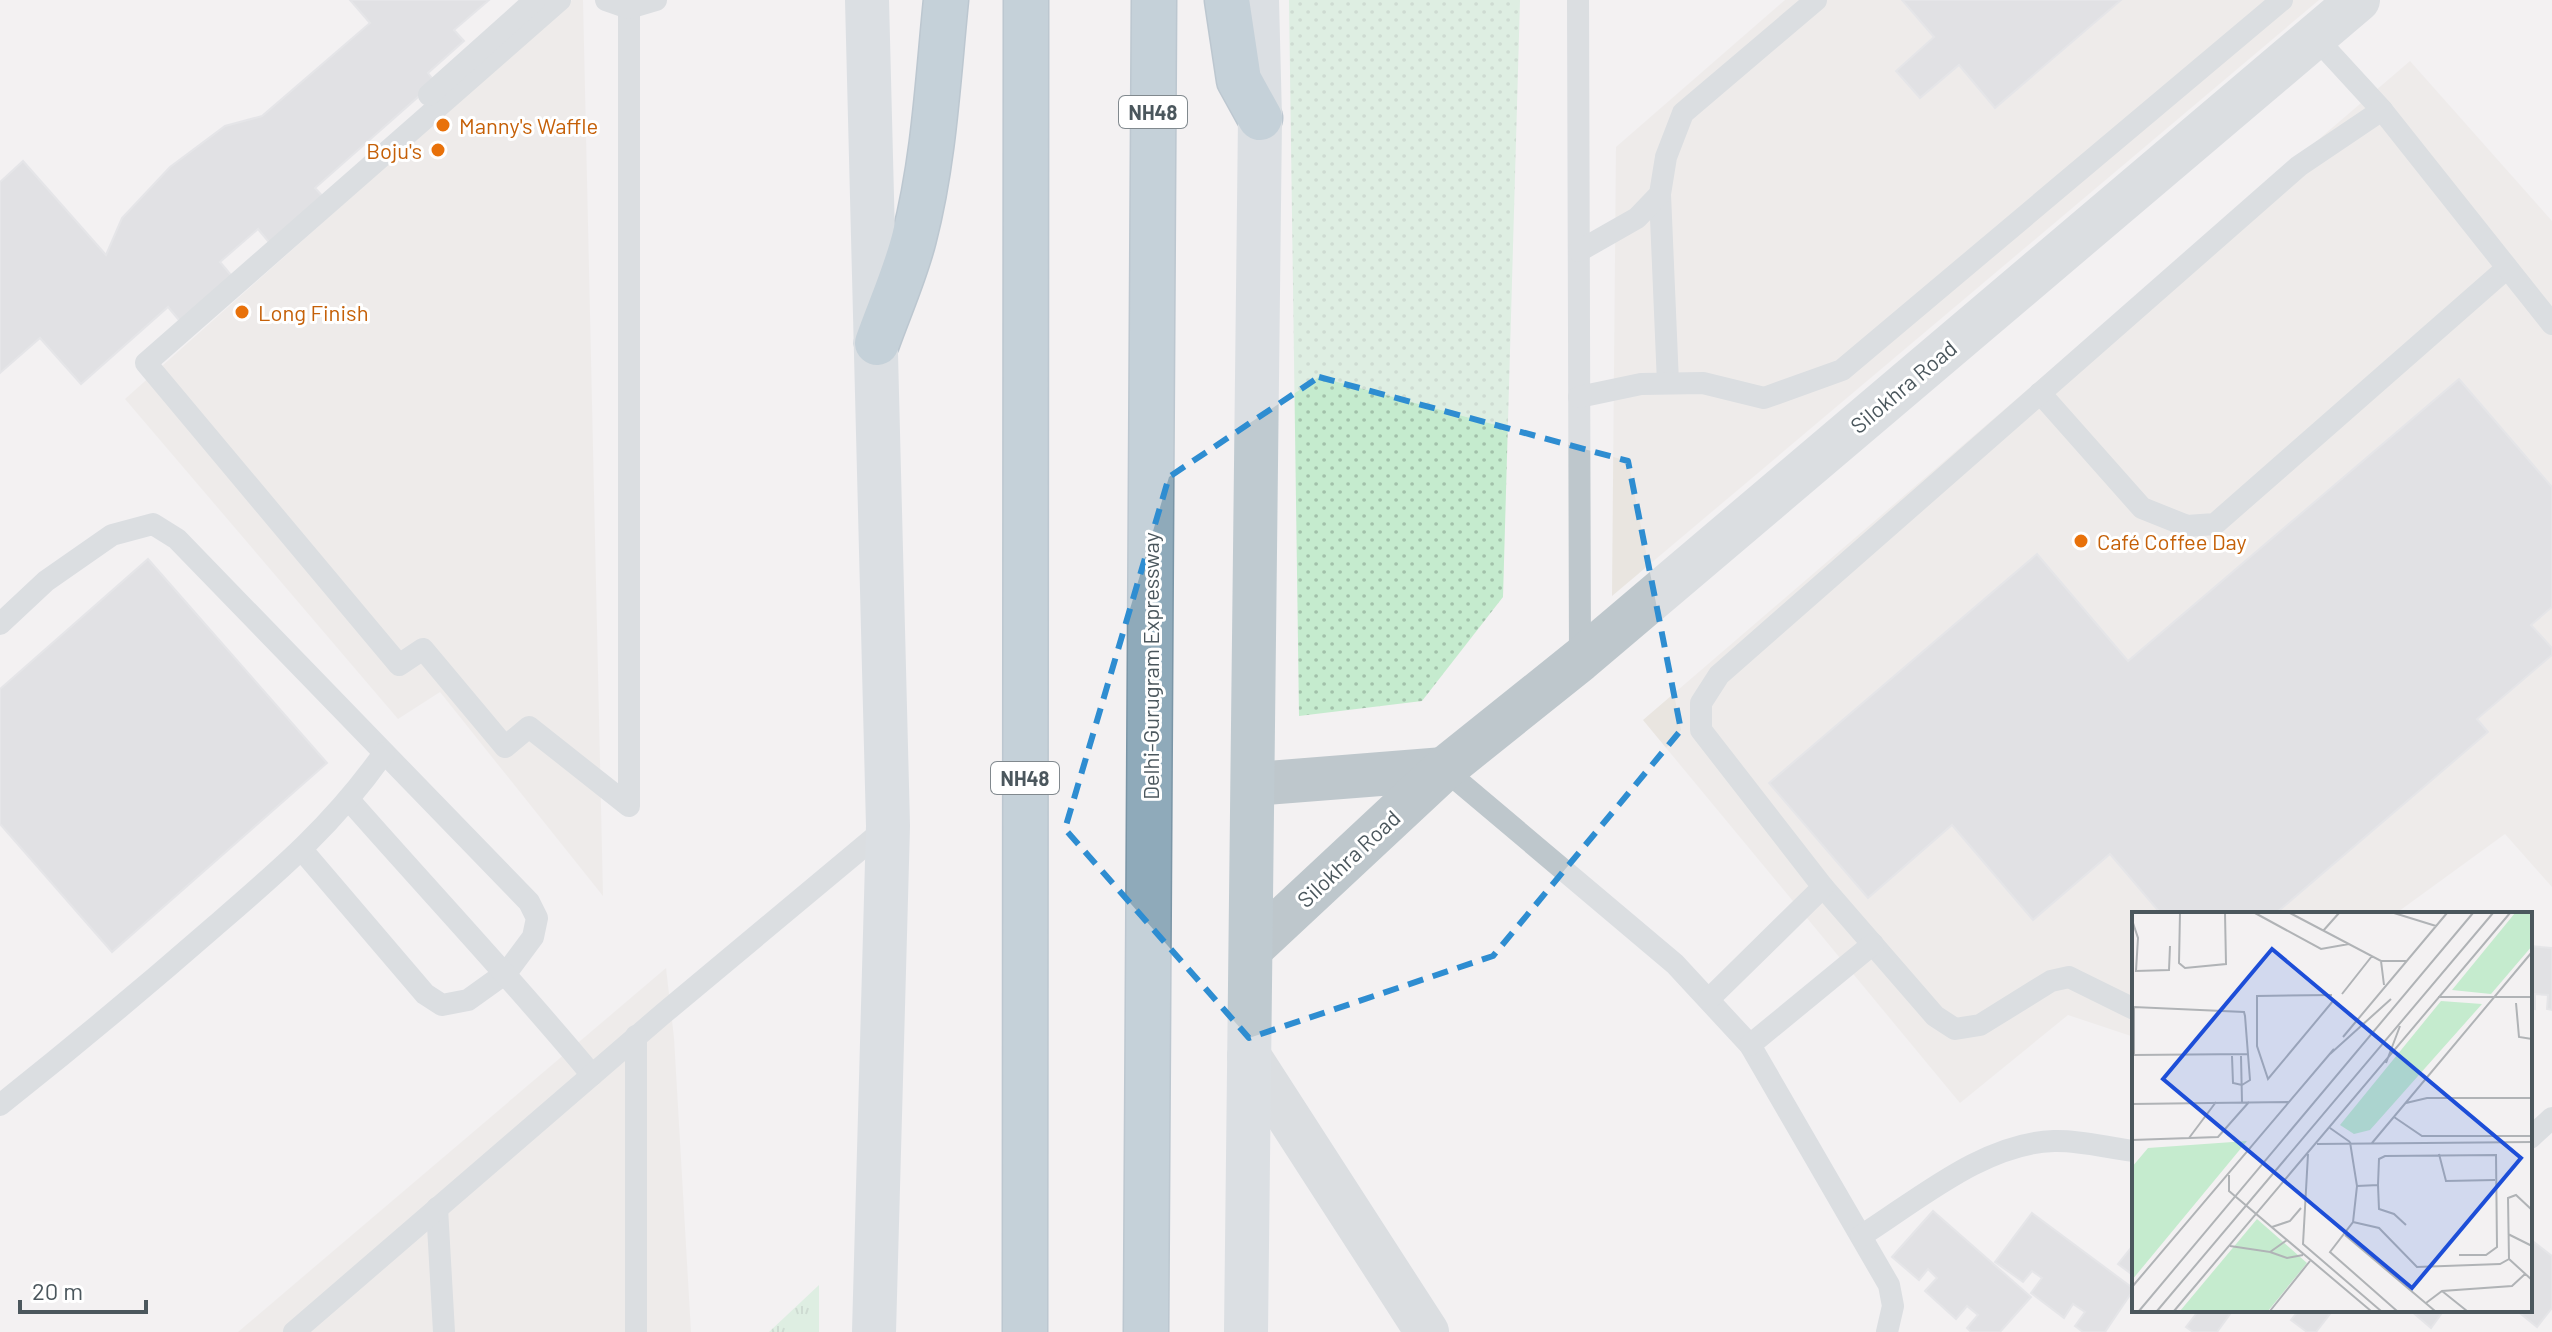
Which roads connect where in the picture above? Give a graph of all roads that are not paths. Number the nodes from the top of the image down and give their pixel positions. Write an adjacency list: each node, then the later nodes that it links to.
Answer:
1 (535, 0): 17 (lane)
2 (560, 0): 15 (lane)
3 (606, 0): 15 (lane)
4 (656, 0): 15 (lane)
5 (867, 0): 24 (main road)
6 (946, 0): 24 (highway)
7 (1026, 0): 56 (highway, NH48)
8 (1154, 0): 57 (highway, Delhi-Gurugram Expressway / NH48)
9 (1227, 0): 19 (highway)
10 (1257, 0): 19 (main road)
11 (1578, 0): 21 (lane)
12 (1816, 0): 20 (lane)
13 (2282, 0): 25 (lane)
14 (2358, 0): 16 (street, Silokhra Road)
15 (629, 8)
16 (2315, 37): 18 (lane); 29 (street, Silokhra Road)
17 (429, 95)
18 (2382, 110): 22 (lane); 26 (lane)
19 (1260, 118): 32 (main road)
20 (1660, 194): 21 (lane); 25 (lane)
21 (1579, 251): 27 (lane)
22 (2507, 268): 23 (lane); 26 (lane)
23 (2552, 324)
24 (877, 343): 34 (main road)
25 (1668, 383): 27 (lane)
26 (2040, 393): 36 (lane)
27 (1579, 397): 29 (lane)
28 (0, 624): 30 (lane)
29 (1580, 660): 31 (street, Silokhra Road)
30 (384, 753): 33 (lane); 39 (lane)
31 (1444, 769): 32 (street, Silokhra Road); 38 (street, Silokhra Road); 40 (lane)
32 (1254, 784): 38 (main road)
33 (350, 801): 35 (lane); 39 (lane)
34 (888, 826): 42 (lane); 55 (main road)
35 (302, 850): 39 (lane); 46 (lane)
36 (1823, 887): 37 (lane); 40 (lane)
37 (1873, 944): 41 (lane); 43 (lane)
38 (1252, 948): 44 (main road)
39 (507, 972): 45 (lane)
40 (1709, 999): 43 (lane)
41 (2132, 1008)
42 (636, 1036): 45 (lane); 54 (lane)
43 (1750, 1045): 51 (lane)
44 (1249, 1056): 58 (main road); 59 (street)
45 (592, 1075): 50 (lane)
46 (0, 1105)
47 (2552, 1118): 48 (lane)
48 (2532, 1136)
49 (2132, 1151): 51 (lane)
50 (437, 1208): 52 (lane); 53 (lane)
51 (1861, 1236): 60 (lane)
52 (294, 1332)
53 (444, 1332)
54 (636, 1332)
55 (874, 1332)
56 (1025, 1332)
57 (1146, 1332)
58 (1246, 1332)
59 (1427, 1332)
60 (1887, 1332)

